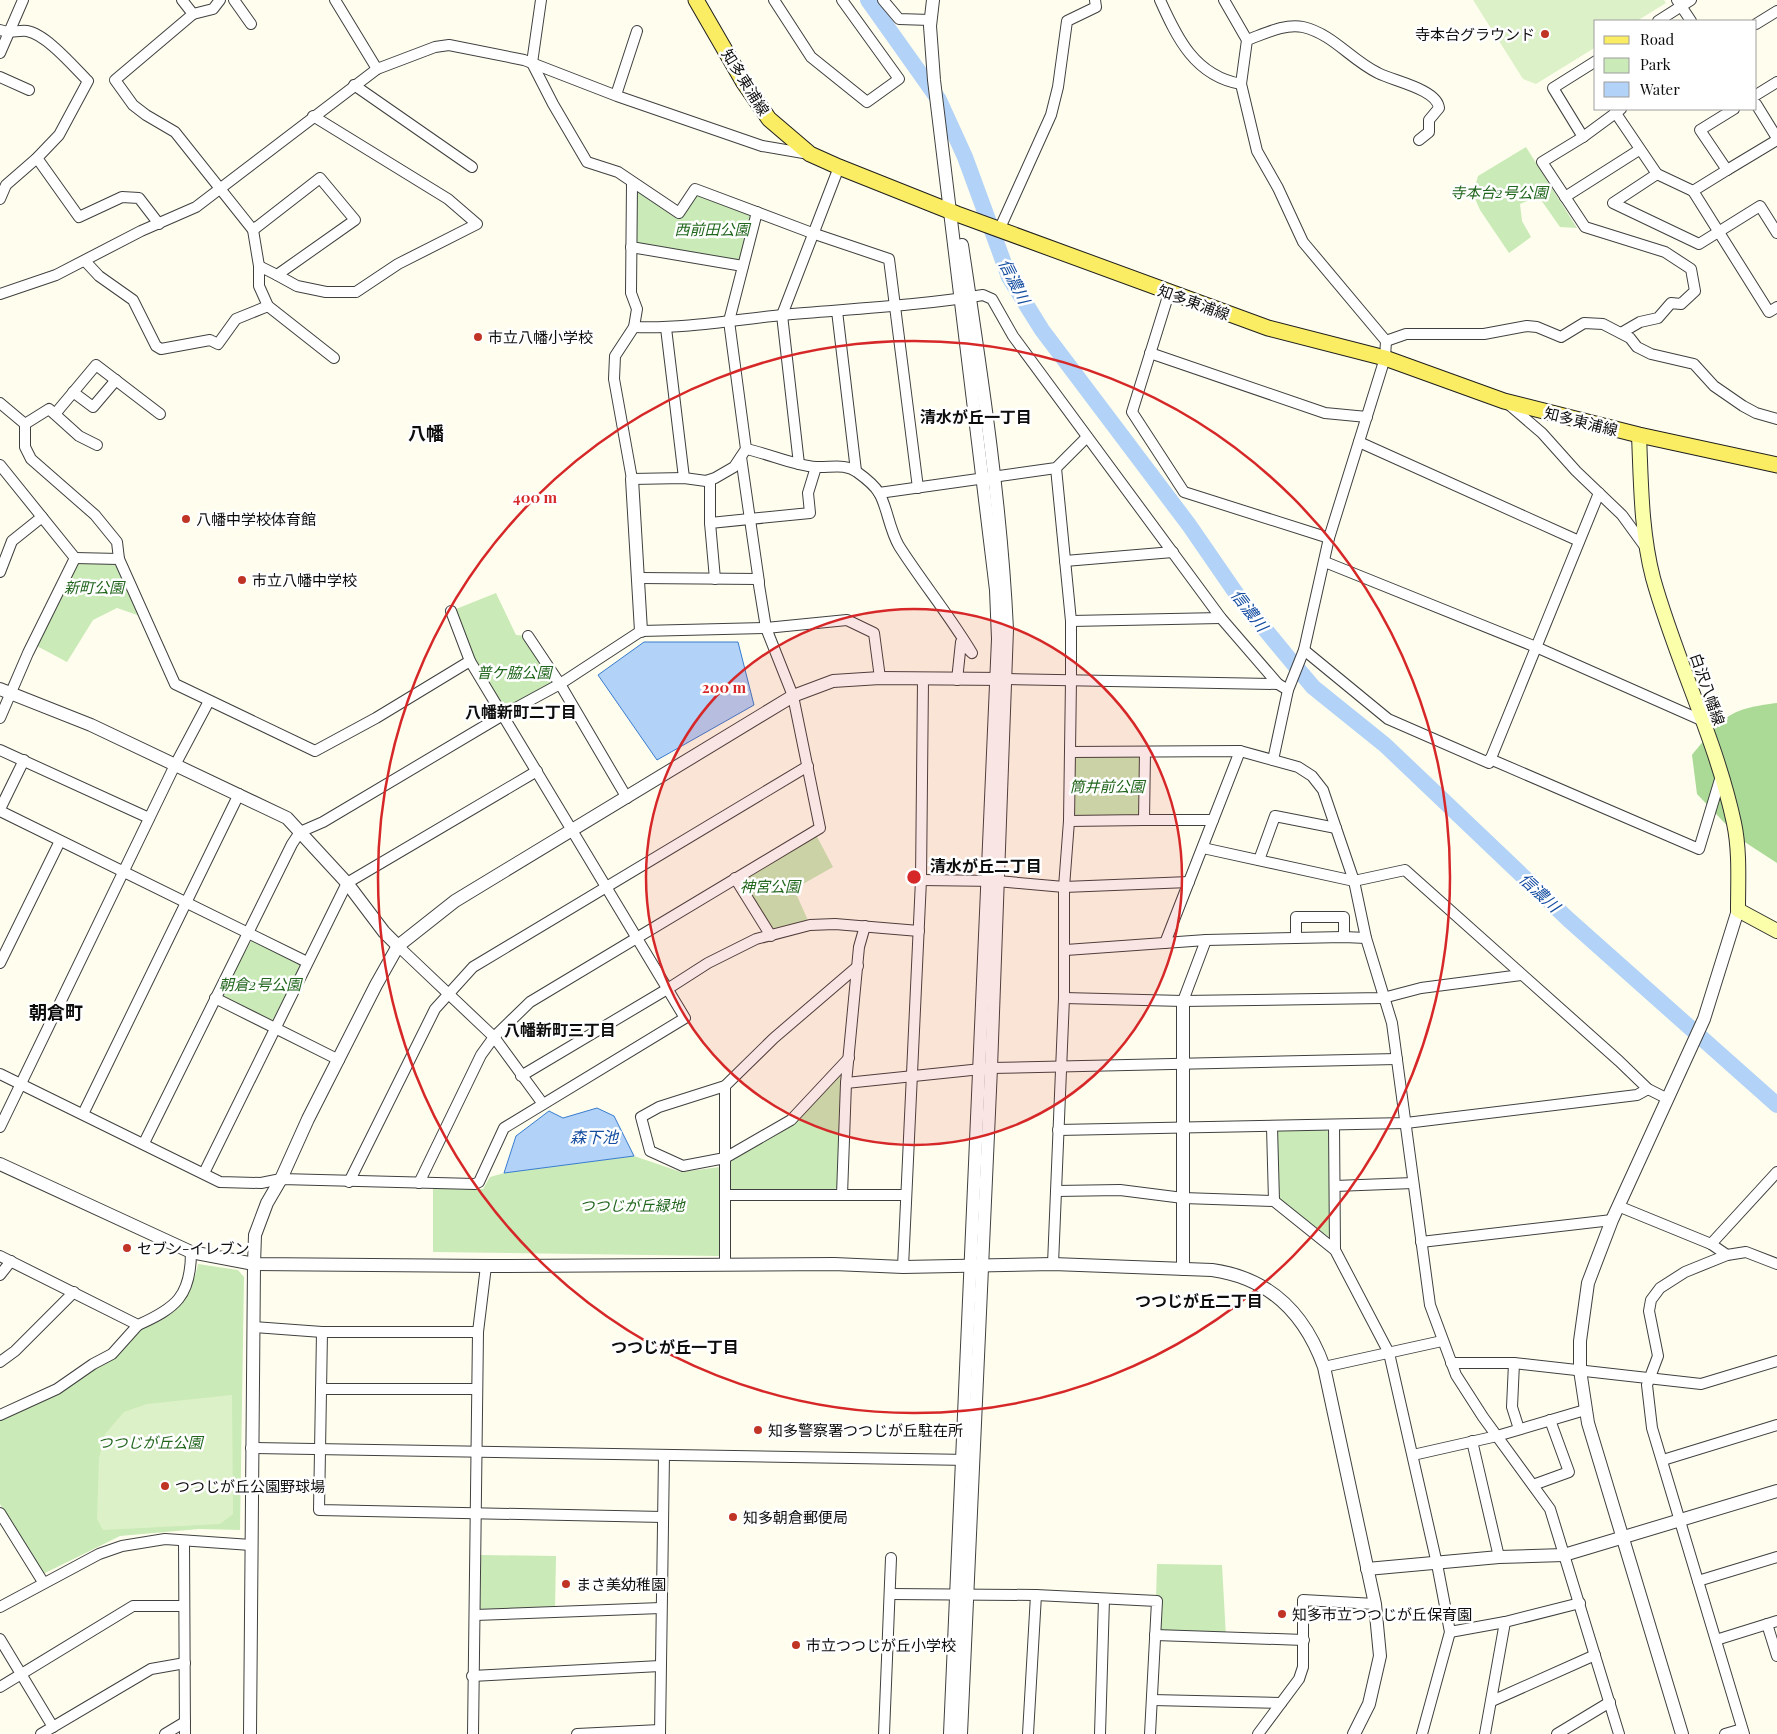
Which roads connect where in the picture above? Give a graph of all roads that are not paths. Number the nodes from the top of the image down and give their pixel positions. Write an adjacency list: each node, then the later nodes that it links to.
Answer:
1 (23, 0): 25 (street)
2 (182, 0): 18 (street)
3 (220, 0): 18 (street)
4 (234, 0): 23 (street)
5 (336, 0): 30 (street)
6 (541, 0): 29 (street)
7 (696, 0): 46 (main road, 知多東浦線)
8 (774, 0): 9 (street)
9 (842, 0)
10 (883, 0): 19 (street)
11 (933, 0): 19 (street)
12 (1095, 0): 60 (street)
13 (1160, 0): 33 (street)
14 (1224, 0): 26 (street)
15 (1691, 0): 16 (street)
16 (1679, 3): 20 (street); 21 (street)
17 (1777, 11): 22 (street)
18 (193, 14): 53 (street)
19 (930, 20): 58 (street)
20 (1659, 20)
21 (1689, 20)
22 (1757, 23)
23 (252, 24)
24 (638, 31): 37 (street)
25 (4, 32): 27 (street); 47 (street)
26 (1247, 40): 33 (street); 44 (street)
27 (0, 53)
28 (1594, 62): 42 (street)
29 (532, 63): 30 (street); 37 (street); 52 (street)
30 (377, 69): 34 (street)
31 (0, 77): 35 (street)
32 (1777, 82): 36 (street)
33 (1241, 84): 82 (street)
34 (354, 85): 41 (street); 48 (street)
35 (29, 90)
36 (1757, 94)
37 (616, 95): 46 (street)
38 (1757, 106): 43 (street)
39 (1732, 110): 50 (street)
40 (1618, 111): 42 (street); 45 (street)
41 (313, 116): 53 (street); 69 (street)
42 (1583, 137): 55 (street)
43 (1777, 139): 50 (street)
44 (1419, 140)
45 (1639, 150): 51 (street); 55 (street)
46 (810, 154): 49 (main road, 知多東浦線)
47 (37, 158): 56 (street); 59 (street)
48 (472, 167)
49 (839, 167): 58 (main road, 知多東浦線); 62 (street)
50 (1727, 170): 54 (street)
51 (1657, 174): 54 (street); 63 (street)
52 (632, 183): 57 (street); 65 (street)
53 (218, 188): 59 (street); 61 (street)
54 (1693, 191): 63 (street)
55 (1565, 197): 81 (street)
56 (0, 199)
57 (757, 212): 62 (street); 68 (street)
58 (953, 212): 60 (main road, 知多東浦線); 72 (street)
59 (159, 224): 66 (street)
60 (1000, 228): 70 (main road, 知多東浦線)
61 (253, 230): 67 (street); 69 (street)
62 (812, 233): 74 (street); 77 (street)
63 (1718, 233): 64 (street); 75 (street)
64 (1777, 233)
65 (631, 247): 68 (street); 79 (street)
66 (85, 260): 71 (street); 73 (street)
67 (259, 266): 69 (street); 73 (street)
68 (743, 266): 78 (street)
69 (277, 275)
70 (1169, 293): 83 (street); 85 (main road, 知多東浦線)
71 (0, 294)
72 (965, 298): 74 (street); 96 (street); 108 (street)
73 (268, 306): 84 (street)
74 (895, 306): 76 (street); 110 (street)
75 (1777, 306)
76 (837, 311): 77 (street); 105 (street)
77 (782, 315): 78 (street); 100 (street)
78 (729, 320): 80 (street); 99 (street)
79 (634, 327): 80 (street); 107 (street)
80 (666, 328): 106 (street)
81 (1621, 333): 82 (street); 93 (street)
82 (1386, 341): 85 (street)
83 (1150, 353): 92 (street); 116 (street)
84 (334, 358)
85 (1385, 358): 88 (main road, 知多東浦線); 92 (street)
86 (116, 380): 87 (street); 87 (street); 91 (street)
87 (73, 392): 90 (street)
88 (1504, 401): 95 (main road, 知多東浦線); 112 (street)
89 (0, 403): 94 (street)
90 (55, 414): 94 (street); 98 (street)
91 (160, 414)
92 (1367, 417): 97 (street)
93 (1777, 419)
94 (25, 424): 121 (street)
95 (1639, 435): 102 (main road, 知多東浦線); 119 (main road, 白沢八幡線)
96 (1087, 437): 104 (street); 118 (street)
97 (1359, 442): 116 (street); 117 (street)
98 (97, 445)
99 (744, 453): 100 (street); 109 (street); 114 (street)
100 (799, 464): 103 (street)
101 (0, 465): 113 (street)
102 (1777, 465)
103 (816, 467): 105 (street); 114 (street)
104 (1056, 468): 108 (street); 122 (street)
105 (856, 471): 111 (street)
106 (684, 478): 107 (street); 109 (street)
107 (632, 479): 125 (street)
108 (987, 479): 110 (street); 138 (street)
109 (710, 480): 115 (street)
110 (918, 488): 111 (street)
111 (879, 493): 140 (street)
112 (1599, 493): 117 (street); 119 (street)
113 (42, 517): 120 (street); 124 (street)
114 (750, 519): 115 (street); 127 (street)
115 (710, 523): 126 (street)
116 (1328, 538): 123 (street)
117 (1579, 540): 134 (street)
118 (1173, 552): 122 (street); 129 (street)
119 (1649, 553): 150 (main road, 白沢八幡線)
120 (75, 558): 121 (street); 145 (street)
121 (120, 559): 147 (street)
122 (1065, 561): 130 (street)
123 (1325, 562): 134 (street); 135 (street)
124 (1, 568)
125 (640, 578): 126 (street); 132 (street)
126 (715, 579): 127 (street)
127 (759, 582): 131 (street)
128 (451, 610): 136 (street)
129 (1222, 618): 130 (street); 143 (street)
130 (1071, 621): 141 (street)
131 (766, 628): 132 (street); 137 (street); 146 (street)
132 (641, 631): 142 (street)
133 (528, 636): 142 (street)
134 (1536, 647): 150 (street); 155 (street)
135 (1304, 650): 144 (street); 155 (street)
136 (470, 662): 147 (street); 148 (street)
137 (880, 678): 139 (street); 146 (street)
138 (1001, 679): 140 (street); 141 (street); 178 (street)
139 (922, 680): 140 (street); 177 (street)
140 (957, 680)
141 (1072, 680): 143 (street); 153 (street)
142 (560, 684): 148 (street); 163 (street)
143 (1278, 684): 144 (street)
144 (1290, 686): 157 (street)
145 (5, 690): 149 (street); 158 (street)
146 (793, 696): 159 (street); 163 (street)
147 (209, 701): 158 (street)
148 (503, 715): 160 (street); 171 (street)
149 (0, 718)
150 (1702, 720): 161 (main road, 白沢八幡線)
151 (0, 750): 156 (street)
152 (1240, 751): 154 (street); 157 (street); 167 (street)
153 (1070, 752): 154 (street); 168 (street)
154 (1144, 752): 166 (street)
155 (1490, 759): 161 (street)
156 (24, 760): 164 (street); 165 (street)
157 (1273, 760): 169 (street)
158 (175, 765): 162 (street); 165 (street)
159 (808, 766): 176 (street); 182 (street)
160 (537, 771): 170 (street); 181 (street)
161 (1721, 776): 185 (main road, 白沢八幡線)
162 (239, 794): 171 (street); 184 (street)
163 (627, 798): 170 (street)
164 (0, 810): 172 (street)
165 (149, 818): 175 (street)
166 (1144, 820): 167 (street); 168 (street)
167 (1213, 820): 173 (street)
168 (1069, 821): 183 (street)
169 (1336, 828): 174 (street); 179 (street)
170 (572, 831): 182 (street); 197 (street)
171 (300, 832): 181 (street); 187 (street)
172 (60, 840): 175 (street); 200 (street)
173 (1203, 848): 174 (street); 180 (street)
174 (1259, 860): 179 (street)
175 (124, 872): 184 (street); 221 (street)
176 (735, 878): 190 (street); 192 (street)
177 (921, 880): 178 (street); 188 (street)
178 (992, 881): 183 (street); 216 (street)
179 (1354, 881): 194 (street); 202 (street)
180 (1189, 882): 183 (street); 196 (street)
181 (347, 883): 197 (street); 199 (street)
182 (606, 886): 192 (street); 204 (street)
183 (1064, 887): 198 (street)
184 (187, 902): 187 (street); 226 (street)
185 (1738, 910): 189 (main road); 224 (street)
186 (865, 926): 188 (street); 190 (street); 201 (street)
187 (248, 931): 199 (street); 205 (street)
188 (918, 931): 219 (street)
189 (1777, 931)
190 (771, 936): 203 (street)
191 (1344, 937): 193 (street); 193 (street); 194 (street)
192 (636, 938): 203 (street); 210 (street)
193 (1296, 938): 195 (street)
194 (1366, 938): 207 (street)
195 (1206, 940): 196 (street); 208 (street)
196 (1165, 943): 198 (street)
197 (398, 946): 204 (street); 213 (street)
198 (1066, 950): 206 (street)
199 (308, 962): 209 (street)
200 (0, 963)
201 (858, 966): 211 (street); 222 (street)
202 (1521, 974): 207 (street); 223 (street)
203 (669, 988): 218 (street); 225 (street)
204 (449, 994): 210 (street); 239 (street)
205 (215, 998): 209 (street); 233 (street)
206 (1064, 998): 208 (street); 215 (street)
207 (1382, 998): 208 (street); 212 (street)
208 (1183, 1001): 214 (street)
209 (276, 1028): 213 (street); 237 (street)
210 (494, 1037): 218 (street); 240 (street)
211 (849, 1058): 220 (street); 234 (street)
212 (1398, 1059): 214 (street); 227 (street)
213 (339, 1060): 238 (street)
214 (1184, 1064): 215 (street); 231 (street)
215 (1060, 1068): 216 (street); 232 (street)
216 (985, 1069): 219 (street); 261 (street)
217 (0, 1074): 221 (street)
218 (521, 1076): 225 (street)
219 (910, 1077): 220 (street); 246 (street)
220 (846, 1083): 245 (street)
221 (20, 1084): 226 (street); 229 (street)
222 (725, 1086): 234 (street); 234 (street)
223 (1648, 1089): 224 (street); 227 (street)
224 (1666, 1098): 249 (street)
225 (542, 1104): 240 (street)
226 (83, 1114): 233 (street)
227 (1406, 1123): 228 (street); 241 (street)
228 (1334, 1125): 230 (street); 242 (street)
229 (0, 1127)
230 (1272, 1127): 231 (street); 248 (street)
231 (1184, 1129): 232 (street); 247 (street)
232 (1058, 1130): 243 (street)
233 (144, 1143): 237 (street)
234 (726, 1158): 244 (street)
235 (0, 1164): 254 (street)
236 (1777, 1172): 252 (street)
237 (204, 1173): 238 (street)
238 (281, 1179): 239 (street); 258 (street)
239 (349, 1182): 240 (street)
240 (419, 1184)
241 (1413, 1184): 242 (street); 251 (street)
242 (1335, 1186): 253 (street)
243 (1056, 1190): 247 (street); 259 (street)
244 (725, 1195): 245 (street); 263 (street)
245 (842, 1195): 246 (street)
246 (904, 1195): 264 (street)
247 (1183, 1198): 248 (street); 265 (street)
248 (1274, 1200): 253 (street)
249 (1618, 1206): 250 (street); 252 (street)
250 (1612, 1220): 251 (street); 279 (street)
251 (1421, 1242): 272 (street)
252 (1711, 1244): 255 (street)
253 (1335, 1250): 273 (street)
254 (191, 1252): 258 (street); 268 (street)
255 (1727, 1255): 260 (street); 280 (street)
256 (0, 1256): 257 (street)
257 (11, 1262): 266 (street); 267 (street)
258 (254, 1264): 262 (street); 269 (street)
259 (1053, 1264): 261 (street); 265 (street)
260 (1777, 1264)
261 (976, 1265): 264 (street); 295 (street)
262 (486, 1266): 263 (street); 271 (street)
263 (725, 1266): 264 (street)
264 (903, 1267)
265 (1183, 1269): 278 (street)
266 (0, 1275)
267 (74, 1292): 268 (street); 275 (street)
268 (138, 1325): 284 (street)
269 (253, 1327): 270 (street); 290 (street)
270 (322, 1332): 271 (street); 281 (street)
271 (478, 1332): 282 (street)
272 (1442, 1341): 273 (street); 276 (street)
273 (1389, 1353): 278 (street); 294 (street)
274 (1777, 1361): 280 (street)
275 (0, 1362)
276 (1451, 1363): 277 (street); 288 (street)
277 (1514, 1363): 279 (street); 287 (street)
278 (1324, 1367): 311 (street)
279 (1580, 1370): 280 (street); 283 (street)
280 (1650, 1378): 296 (street)
281 (322, 1388): 282 (street); 291 (street)
282 (476, 1389): 292 (street)
283 (1585, 1410): 285 (street); 303 (street)
284 (0, 1415)
285 (1550, 1420): 287 (street); 297 (street)
286 (1777, 1425): 296 (street)
287 (1519, 1429): 288 (street)
288 (1497, 1436): 289 (street); 297 (street)
289 (1472, 1441): 294 (street); 307 (street)
290 (251, 1448): 291 (street); 305 (street)
291 (320, 1448): 292 (street); 300 (street)
292 (476, 1451): 293 (street); 300 (street)
293 (664, 1454): 295 (street); 301 (street)
294 (1413, 1455): 310 (street)
295 (967, 1460): 315 (street)
296 (1663, 1460): 302 (street)
297 (1534, 1485): 306 (street)
298 (1777, 1491): 302 (street)
299 (0, 1513): 313 (street)
300 (475, 1514): 301 (street); 323 (street)
301 (663, 1517): 322 (street)
302 (1679, 1520): 303 (street); 312 (street)
303 (1622, 1539): 306 (street); 364 (street)
304 (184, 1541): 305 (street); 313 (street); 320 (street)
305 (250, 1545): 349 (street)
306 (1564, 1555): 307 (street); 318 (street)
307 (1498, 1557): 310 (street)
308 (1777, 1557): 312 (street)
309 (891, 1558): 314 (street)
310 (1437, 1564): 311 (street); 326 (street)
311 (1367, 1569): 319 (street)
312 (1698, 1581): 330 (street)
313 (43, 1582): 321 (street)
314 (890, 1594): 315 (street); 352 (street)
315 (962, 1594): 316 (street); 353 (street); 354 (street)
316 (1036, 1596): 317 (street); 355 (street)
317 (1104, 1599): 327 (street); 356 (street)
318 (1580, 1603): 324 (street); 331 (street)
319 (1376, 1604): 329 (street); 359 (street)
320 (183, 1606): 333 (street); 335 (street)
321 (0, 1607)
322 (661, 1608): 323 (street); 334 (street)
323 (475, 1615): 336 (street)
324 (1506, 1622): 326 (street); 339 (street)
325 (1772, 1623): 330 (street); 332 (street)
326 (1450, 1632): 360 (street)
327 (1155, 1635): 329 (street); 338 (street)
328 (0, 1639): 335 (street)
329 (1304, 1640): 341 (street)
330 (1716, 1640): 345 (street)
331 (1596, 1655): 339 (street); 340 (street)
332 (1777, 1656)
333 (185, 1663): 342 (street); 343 (street)
334 (660, 1666): 336 (street); 344 (street)
335 (21, 1674): 337 (street); 343 (street)
336 (472, 1676): 350 (street)
337 (0, 1687)
338 (1152, 1700): 341 (street); 357 (street)
339 (1492, 1701): 361 (street)
340 (1610, 1702): 362 (street); 363 (street)
341 (1281, 1704): 358 (street)
342 (185, 1722): 347 (street); 348 (street)
343 (53, 1727): 346 (street)
344 (660, 1732): 351 (street)
345 (1743, 1732): 365 (street)
346 (42, 1734)
347 (165, 1734)
348 (185, 1734)
349 (250, 1734)
350 (473, 1734)
351 (577, 1734)
352 (884, 1734)
353 (950, 1734)
354 (961, 1734)
355 (1028, 1734)
356 (1100, 1734)
357 (1150, 1734)
358 (1258, 1734)
359 (1354, 1734)
360 (1422, 1734)
361 (1485, 1734)
362 (1557, 1734)
363 (1619, 1734)
364 (1682, 1734)
365 (1725, 1734)

